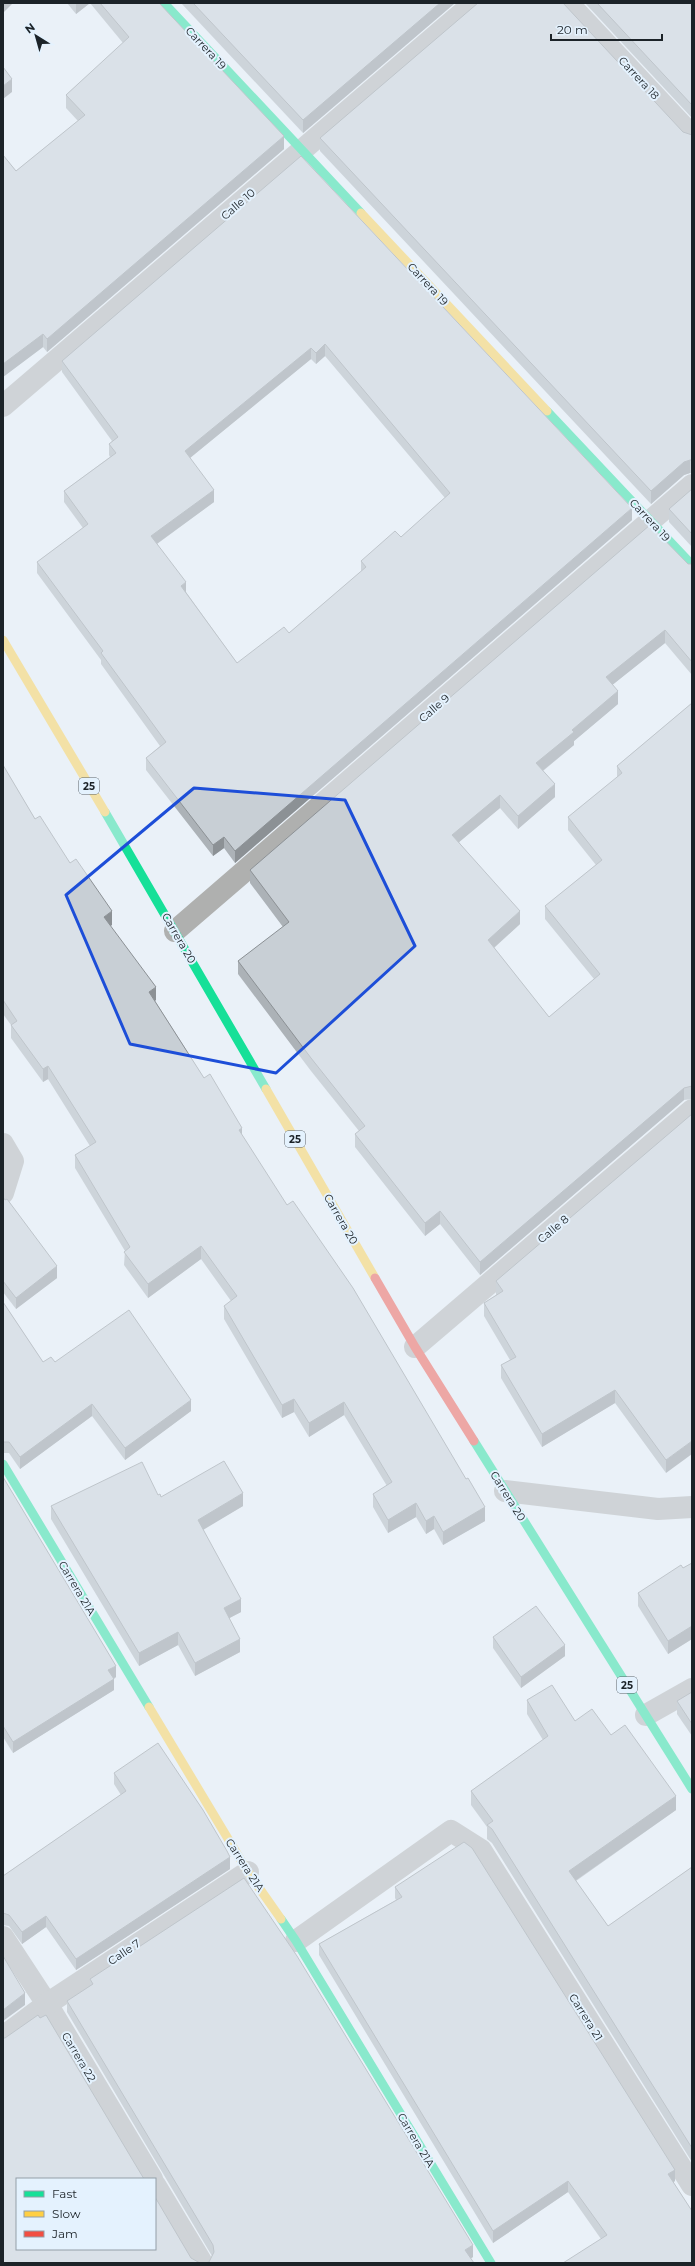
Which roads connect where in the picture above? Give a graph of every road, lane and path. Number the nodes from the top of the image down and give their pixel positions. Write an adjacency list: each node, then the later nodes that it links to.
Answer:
1 (164, 3): 5 (street, Carrera 19)
2 (474, 3): 5 (street, Calle 10)
3 (568, 3): 4 (street, Carrera 18)
4 (692, 136)
5 (302, 150): 6 (street, Calle 10); 8 (street, Carrera 19)
6 (3, 406)
7 (692, 485): 8 (street, Calle 9)
8 (651, 521): 9 (street, Carrera 19); 11 (street, Calle 9)
9 (692, 565)
10 (3, 640): 11 (street, Carrera 20 / 25)
11 (176, 931): 15 (street, Carrera 20 / 25)
12 (692, 1110): 15 (street, Calle 8)
13 (8, 1153): 14 (street)
14 (3, 1192)
15 (415, 1347): 18 (street, Carrera 20 / 25)
16 (3, 1464): 24 (street, Carrera 21A)
17 (692, 1492): 20 (street)
18 (509, 1498): 20 (street); 22 (street, Carrera 20 / 25)
19 (692, 1507): 20 (street)
20 (658, 1509)
21 (692, 1689): 22 (street)
22 (646, 1716): 23 (street, Carrera 20 / 25)
23 (692, 1789)
24 (248, 1872): 26 (street, Carrera 21A); 27 (street, Calle 7)
25 (3, 1937): 27 (street, Carrera 22)
26 (296, 1941): 30 (street, Carrera 21); 33 (street, Carrera 21A)
27 (47, 2004): 28 (street, Calle 7); 29 (street, Carrera 22)
28 (3, 2037)
29 (151, 2178)
30 (692, 2185)
31 (156, 2186): 32 (street)
32 (202, 2263)
33 (491, 2263)

